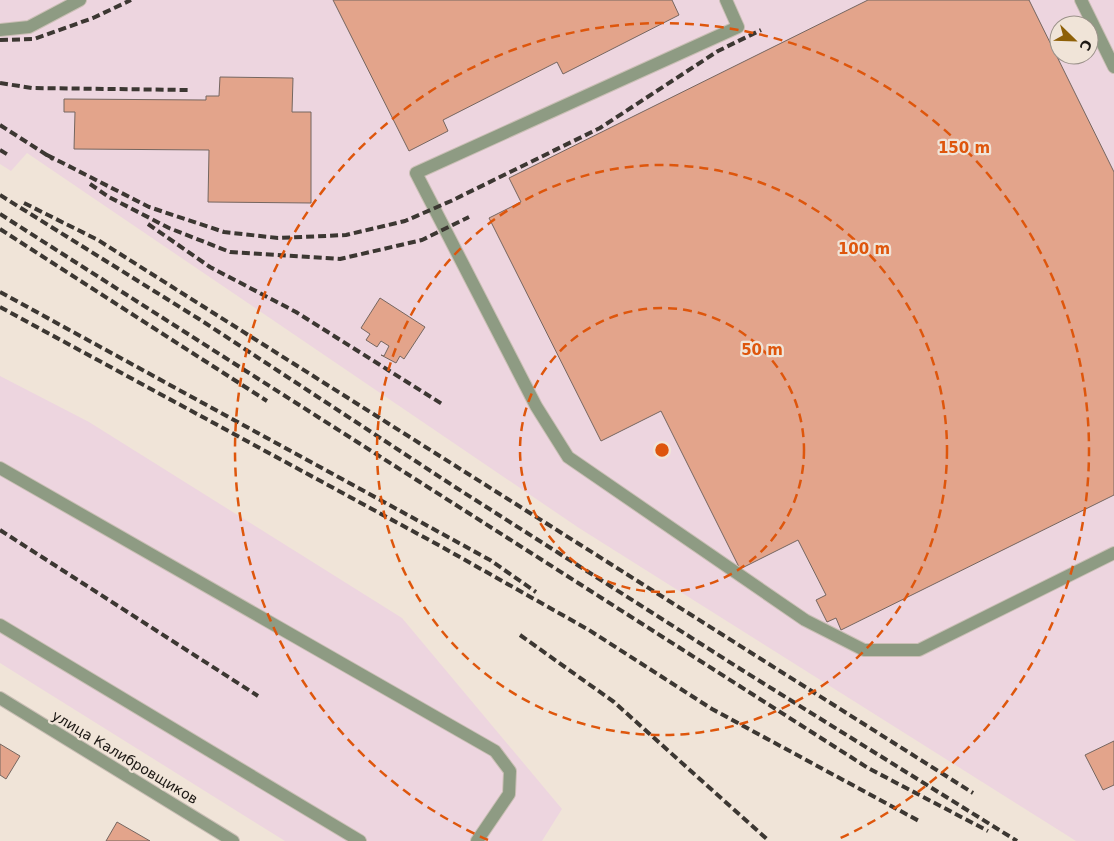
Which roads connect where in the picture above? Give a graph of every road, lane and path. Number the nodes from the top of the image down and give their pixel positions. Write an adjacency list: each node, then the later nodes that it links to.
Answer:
1 (80, 0): 4 (street)
2 (726, 0): 7 (street)
3 (1081, 0): 5 (street)
4 (0, 30)
5 (1114, 67)
6 (0, 468): 12 (street)
7 (1114, 553)
8 (0, 625): 11 (street)
9 (0, 698): 10 (street, улица Калибровщиков)
10 (234, 841)
11 (360, 841)
12 (477, 841)

